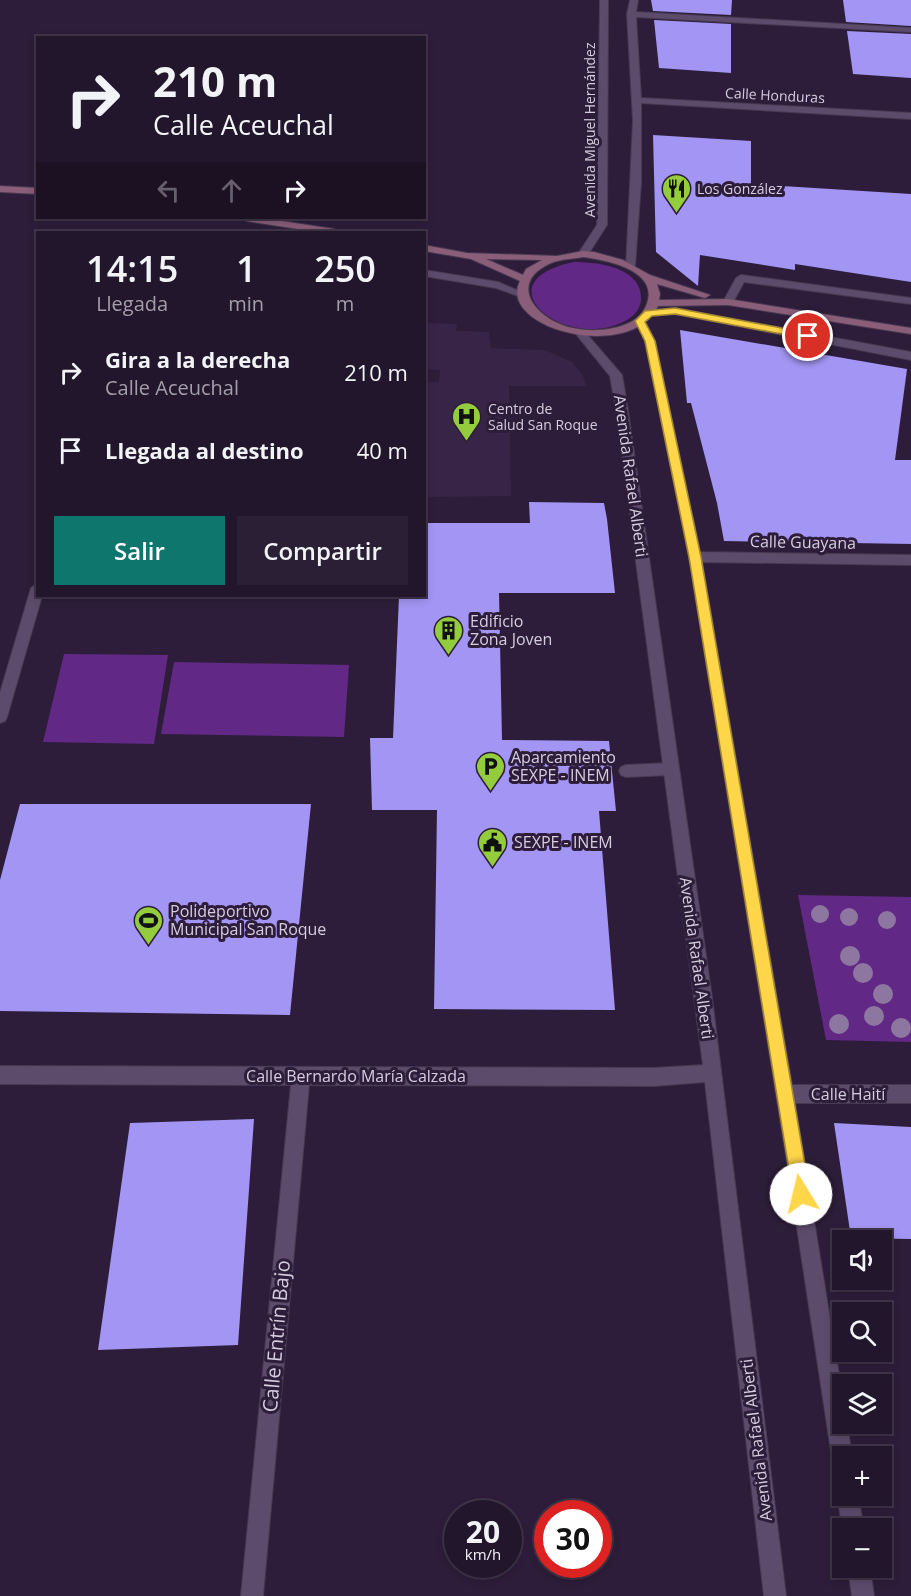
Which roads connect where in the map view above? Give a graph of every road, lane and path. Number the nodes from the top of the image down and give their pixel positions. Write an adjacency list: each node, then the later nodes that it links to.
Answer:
1 (604, 0): 12 (street, Avenida Miguel Hernández)
2 (634, 0): 3 (street)
3 (631, 14): 4 (street); 5 (street)
4 (911, 30)
5 (637, 100): 6 (street, Calle Honduras); 15 (street)
6 (911, 116)
7 (0, 189): 8 (street)
8 (36, 191)
9 (252, 219): 10 (street)
10 (328, 231)
11 (426, 248): 13 (street)
12 (583, 254): 14 (street); 15 (street)
13 (467, 256): 14 (street); 18 (street)
14 (558, 257): 18 (street)
15 (630, 266): 17 (street)
16 (426, 273): 19 (street)
17 (646, 278): 21 (street); 22 (street)
18 (525, 279): 19 (street)
19 (521, 294): 24 (street)
20 (911, 301): 21 (street)
21 (728, 302): 22 (street); 23 (street)
22 (648, 313): 24 (street); 25 (street); 26 (street)
23 (911, 331)
24 (581, 334): 30 (street, Avenida Rafael Alberti)
25 (911, 356)
26 (695, 557): 27 (street, Calle Guayana); 35 (street)
27 (911, 561)
28 (36, 595): 29 (street)
29 (0, 717)
30 (670, 769): 31 (street); 32 (street, Avenida Rafael Alberti)
31 (626, 771)
32 (711, 1073): 34 (street, Calle Bernardo María Calzada); 40 (street, Avenida Rafael Alberti)
33 (0, 1075): 34 (street, Calle Bernardo María Calzada)
34 (301, 1076): 39 (street, Calle Entrín Bajo)
35 (785, 1094): 36 (street, Calle Haití); 37 (street)
36 (911, 1094)
37 (840, 1446)
38 (860, 1578): 41 (street)
39 (252, 1596)
40 (775, 1596)
41 (863, 1596)

